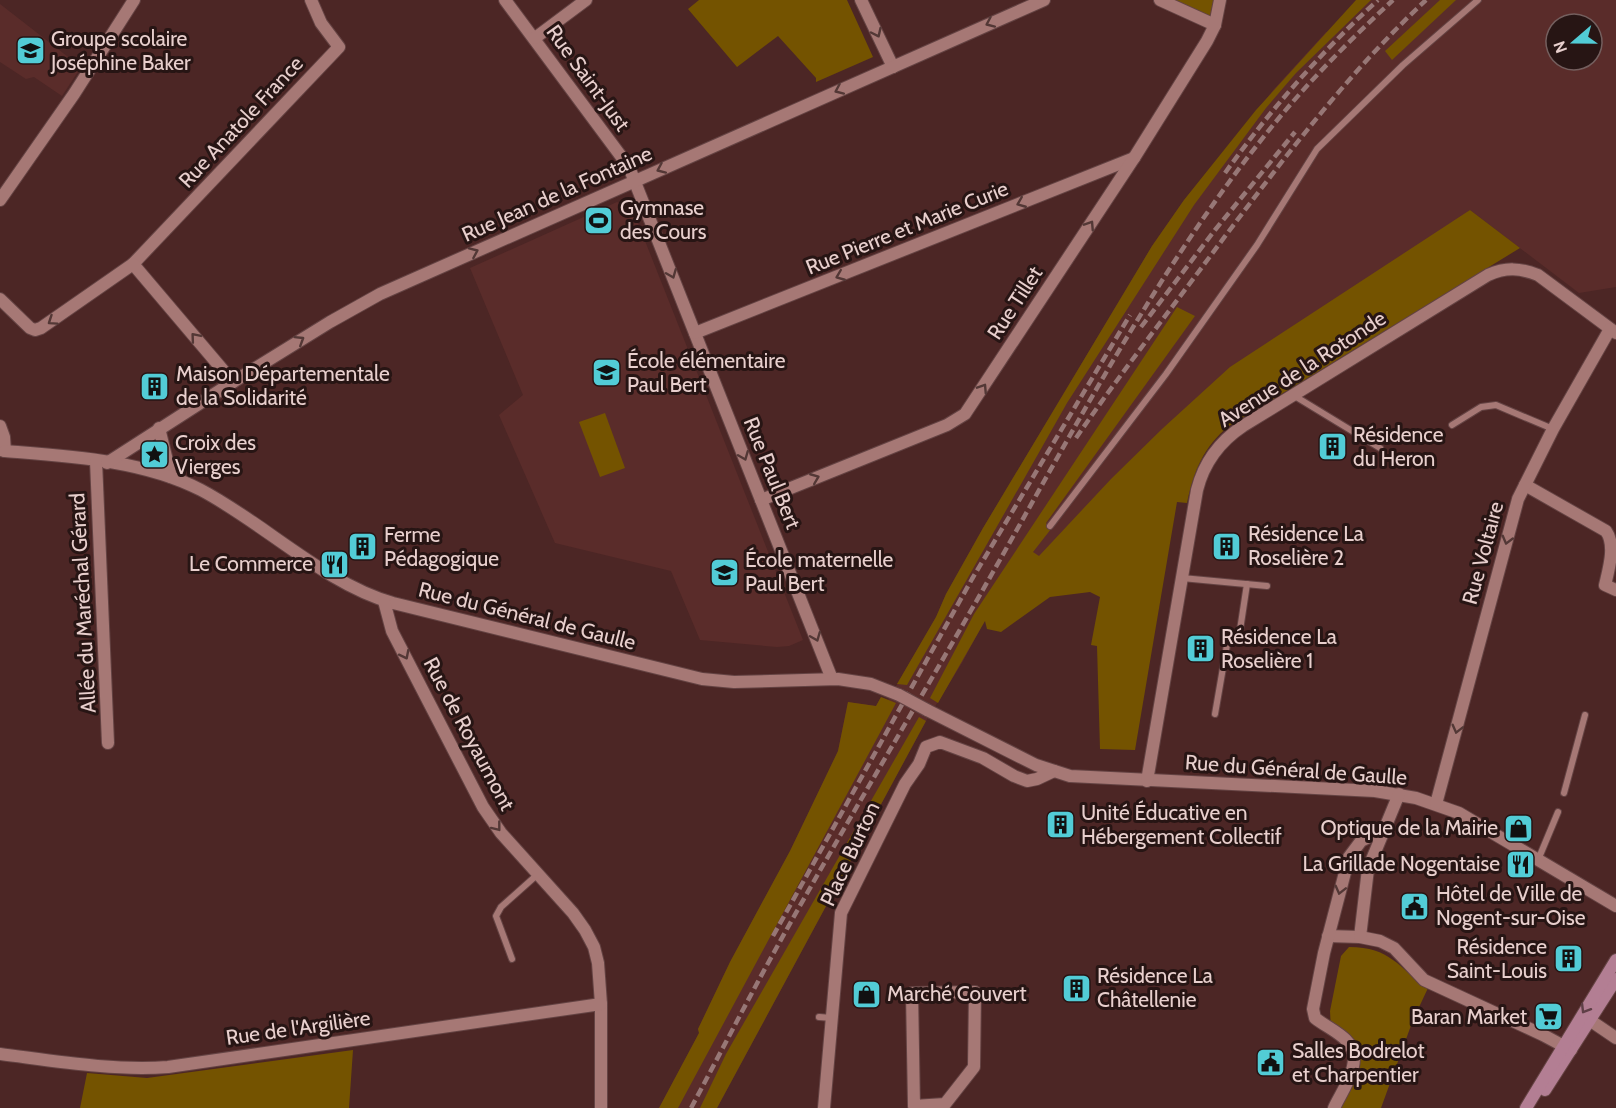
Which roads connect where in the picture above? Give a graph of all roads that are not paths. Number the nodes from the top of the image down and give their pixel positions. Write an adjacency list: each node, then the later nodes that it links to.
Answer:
1 (134, 0): 15 (street)
2 (311, 0): 16 (street, Rue Anatole France)
3 (506, 0): 11 (street, Rue Saint-Just)
4 (586, 0): 11 (street)
5 (861, 0): 12 (street, one-way to 12)
6 (1044, 0): 12 (street, Rue Jean de la Fontaine, one-way to 12)
7 (1160, 0): 10 (street)
8 (1220, 0): 10 (street)
9 (1478, 0): 32 (lane)
10 (1215, 25): 13 (street, Rue Tillet)
11 (535, 38): 14 (street, Rue Saint-Just)
12 (893, 66): 14 (street, Rue Jean de la Fontaine, one-way to 14)
13 (1134, 158): 19 (street, Rue Pierre et Marie Curie, one-way to 19); 31 (street, Rue Tillet, one-way to 13)
14 (635, 181): 19 (street, Rue Paul Bert, one-way to 19); 20 (street, Rue Jean de la Fontaine, one-way to 14)
15 (0, 200)
16 (133, 264): 17 (street, one-way to 17); 20 (street, one-way to 16)
17 (0, 299)
18 (1613, 331): 21 (street, Avenue de la Rotonde); 25 (street, Rue Voltaire)
19 (695, 333): 31 (street, Rue Paul Bert, one-way to 31)
20 (233, 382): 24 (street, Rue Jean de la Fontaine)
21 (1293, 395): 26 (lane); 33 (street, Avenue de la Rotonde)
22 (1452, 424): 25 (lane)
23 (0, 426): 27 (street)
24 (159, 428): 28 (street, Rue Jean de la Fontaine); 29 (street)
25 (1553, 429): 30 (street, Rue Voltaire)
26 (1380, 448)
27 (2, 451): 28 (street, Rue du Général de Gaulle)
28 (102, 462): 29 (street, Rue du Général de Gaulle); 42 (street, Allée du Maréchal Gérard)
29 (171, 477): 37 (street, Rue du Général de Gaulle)
30 (1525, 485): 36 (street); 47 (street, Rue Voltaire, one-way to 47)
31 (761, 500): 38 (street, Rue Paul Bert, one-way to 38)
32 (1050, 526)
33 (1181, 578): 34 (lane); 44 (street, Avenue de la Rotonde)
34 (1247, 584): 35 (lane); 39 (lane)
35 (1267, 586)
36 (1616, 590)
37 (384, 601): 38 (street, Rue du Général de Gaulle); 51 (street, Rue de Royaumont, one-way to 51)
38 (832, 679): 43 (street, Rue du Général de Gaulle, bridge)
39 (1215, 714)
40 (1586, 715): 45 (lane)
41 (939, 742): 43 (street, Rue du Général de Gaulle); 60 (street, Place Burton)
42 (108, 743)
43 (1054, 771): 44 (street, Rue du Général de Gaulle)
44 (1147, 781): 46 (street, Rue du Général de Gaulle)
45 (1564, 793)
46 (1398, 794): 47 (street, Rue du Général de Gaulle); 49 (street)
47 (1436, 804): 50 (street, Rue du Général de Gaulle)
48 (1558, 812): 50 (lane)
49 (1383, 830): 53 (street, one-way to 53); 54 (street)
50 (1538, 860): 52 (street, Rue du Général de Gaulle)
51 (538, 873): 55 (lane); 58 (street, Rue de Royaumont)
52 (1616, 906)
53 (1328, 936): 54 (street); 68 (street)
54 (1359, 937): 63 (street)
55 (512, 959)
56 (1616, 960): 63 (main road, one-way to 63)
57 (1616, 979): 61 (main road)
58 (601, 1004): 64 (street, Rue de l'Argilière); 66 (street, Rue de Royaumont)
59 (819, 1017): 60 (lane)
60 (832, 1018): 67 (street, Place Burton)
61 (1591, 1021): 62 (street); 63 (main road)
62 (1616, 1038)
63 (1568, 1048): 69 (main road); 70 (main road)
64 (0, 1054)
65 (934, 1107): 65 (street)
66 (601, 1108)
67 (824, 1108)
68 (1334, 1108)
69 (1526, 1108)
70 (1532, 1108)

